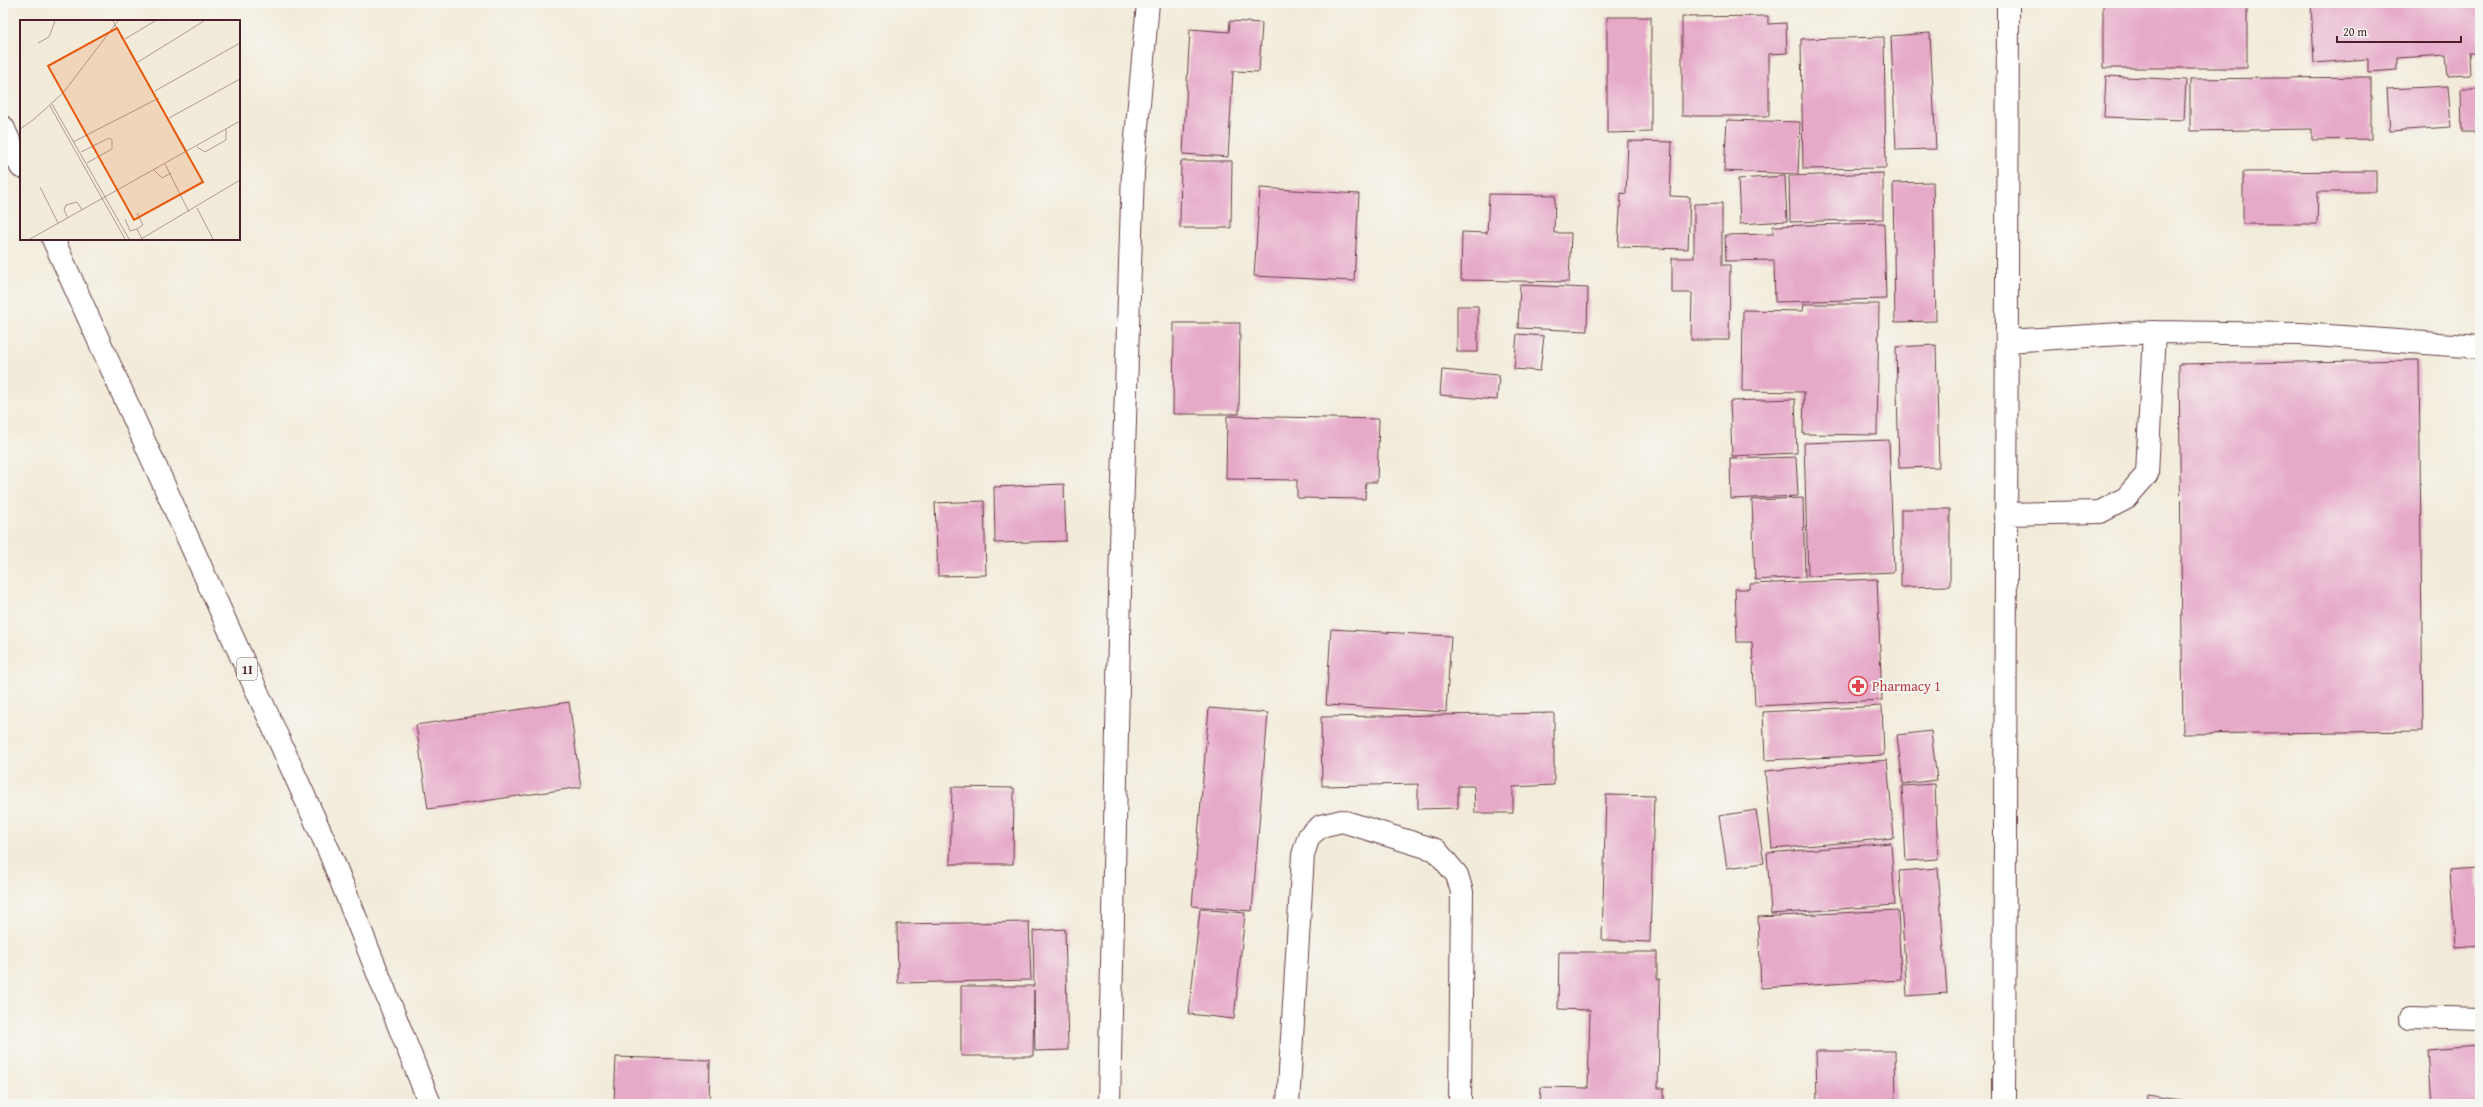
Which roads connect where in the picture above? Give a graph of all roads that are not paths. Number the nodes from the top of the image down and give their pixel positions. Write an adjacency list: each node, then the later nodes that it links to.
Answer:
1 (1148, 3): 13 (main road)
2 (2008, 3): 7 (main road)
3 (3, 128): 4 (main road)
4 (20, 165)
5 (53, 240): 12 (main road, 1I)
6 (2154, 332): 7 (main road); 8 (main road); 9 (main road)
7 (2007, 341): 9 (main road)
8 (2480, 348)
9 (2006, 514): 16 (main road)
10 (2410, 1017): 11 (main road)
11 (2480, 1019)
12 (430, 1104)
13 (1109, 1104)
14 (1288, 1104): 15 (main road)
15 (1460, 1104)
16 (2004, 1104)

